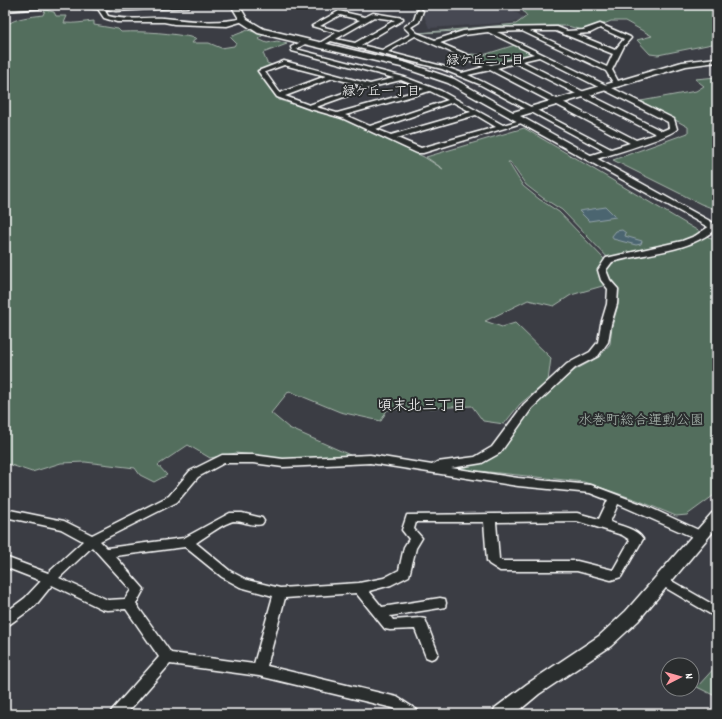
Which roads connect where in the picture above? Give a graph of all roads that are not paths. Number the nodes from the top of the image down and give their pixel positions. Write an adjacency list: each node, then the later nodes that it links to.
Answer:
1 (188, 5): 3 (street)
2 (235, 5): 7 (street)
3 (100, 6): 4 (street); 7 (street)
4 (5, 9)
5 (420, 11): 12 (street)
6 (365, 19): 10 (street); 10 (street); 16 (street)
7 (244, 20): 14 (street)
8 (489, 30): 9 (street); 15 (street); 20 (street)
9 (522, 30): 11 (street); 26 (street)
10 (341, 33): 13 (street)
11 (566, 33): 19 (street); 19 (street)
12 (415, 34): 15 (street); 18 (street)
13 (330, 39): 16 (street); 17 (street)
14 (305, 42): 17 (street); 21 (street)
15 (433, 43): 25 (street)
16 (356, 45): 18 (street)
17 (320, 46): 42 (street)
18 (383, 52): 27 (street)
19 (616, 53): 26 (street)
20 (539, 55): 23 (street); 32 (street)
21 (299, 57): 24 (street); 29 (street)
22 (717, 60): 30 (street)
23 (516, 61): 25 (street); 34 (street)
24 (284, 63): 28 (street); 35 (street)
25 (492, 68): 27 (street); 37 (street)
26 (609, 70): 30 (street)
27 (460, 75): 39 (street)
28 (332, 76): 31 (street); 35 (street)
29 (402, 78): 31 (street); 33 (street)
30 (616, 83): 32 (street)
31 (370, 86): 38 (street)
32 (606, 87): 34 (street); 46 (street)
33 (430, 89): 36 (street); 41 (street)
34 (582, 94): 37 (street); 46 (street)
35 (279, 96): 38 (street)
36 (453, 100): 40 (street); 45 (street)
37 (558, 102): 39 (street); 48 (street)
38 (309, 107): 41 (street)
39 (532, 109): 42 (street); 49 (street)
40 (476, 113): 44 (street); 47 (street)
41 (337, 115): 45 (street)
42 (513, 115): 43 (street)
43 (524, 121): 44 (street); 50 (street)
44 (502, 127): 47 (street)
45 (369, 129): 47 (street)
46 (662, 134): 48 (street)
47 (390, 138)
48 (636, 143): 49 (street)
49 (609, 151): 50 (street)
50 (591, 158): 51 (street)
51 (715, 228): 52 (street)
52 (425, 468): 53 (street); 60 (street)
53 (614, 498): 58 (street); 59 (street)
54 (5, 512): 60 (street)
55 (717, 517): 59 (street)
56 (490, 518): 58 (street); 58 (street); 66 (street)
57 (258, 522): 61 (street)
58 (602, 524)
59 (701, 536): 65 (street)
60 (92, 540): 62 (street); 64 (street)
61 (187, 542): 62 (street); 67 (street)
62 (105, 553): 69 (street)
63 (5, 562): 64 (street)
64 (50, 579): 69 (street); 72 (street)
65 (663, 581): 71 (street); 78 (street)
66 (359, 588): 67 (street); 70 (street)
67 (280, 593): 75 (street)
68 (440, 603): 70 (street)
69 (129, 604): 74 (street)
70 (379, 613): 73 (street)
71 (717, 613)
72 (5, 620)
73 (431, 652)
74 (167, 658): 75 (street); 76 (street)
75 (259, 670): 77 (street)
76 (117, 714)
77 (412, 714)
78 (502, 714)

